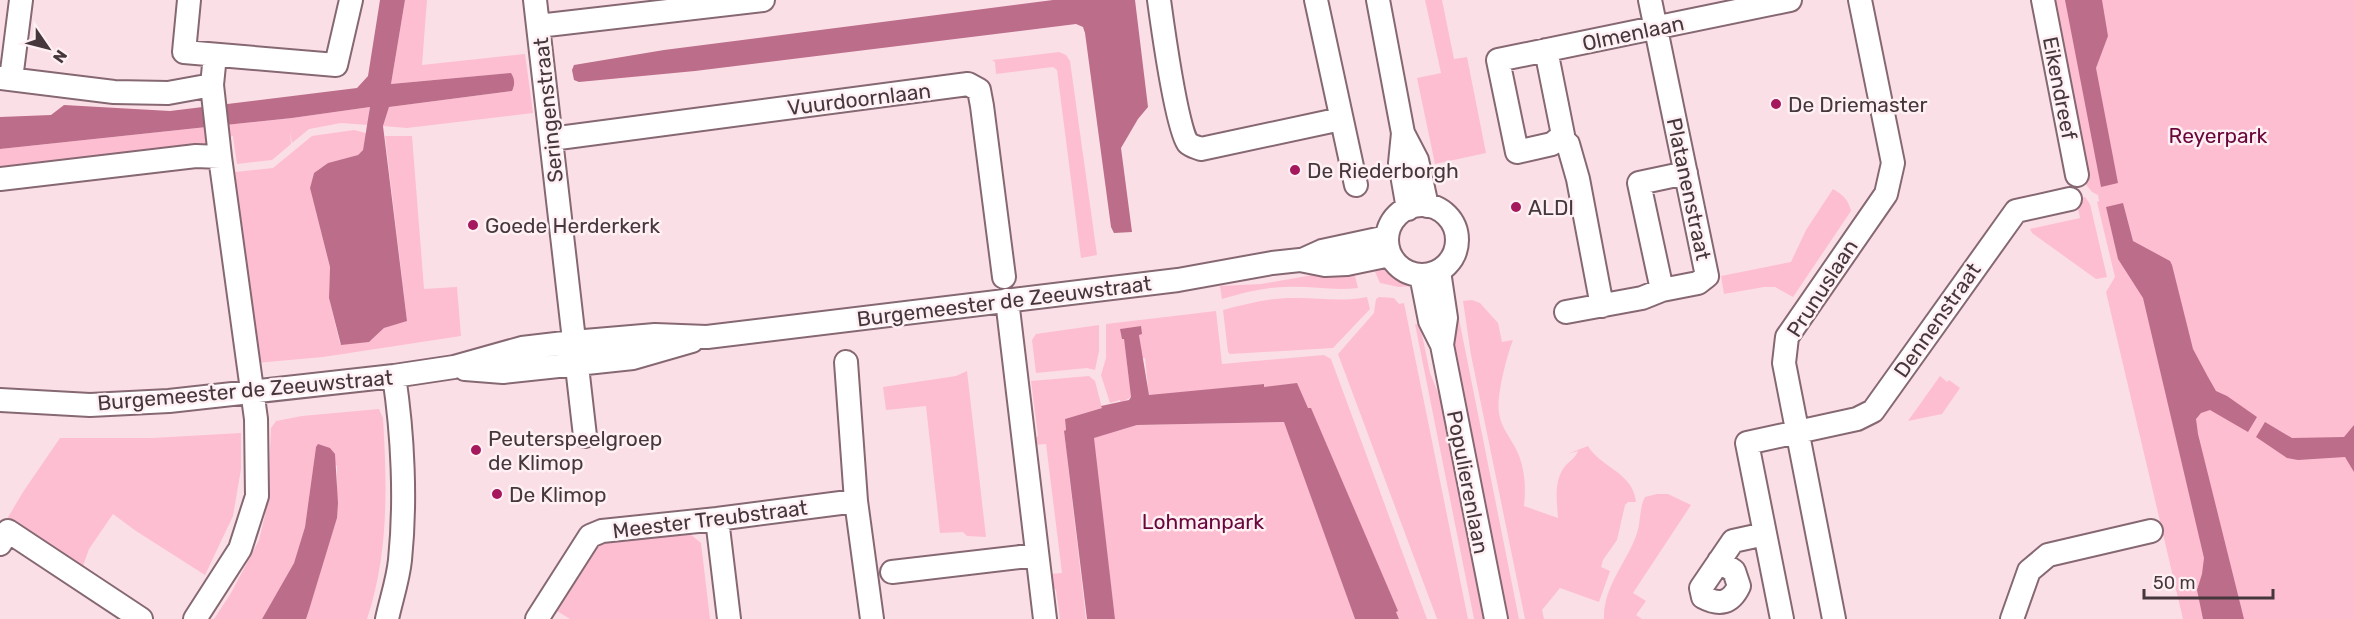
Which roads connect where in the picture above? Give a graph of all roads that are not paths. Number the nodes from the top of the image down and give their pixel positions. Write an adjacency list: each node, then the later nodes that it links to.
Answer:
1 (21, 0): 17 (street)
2 (189, 0): 16 (street)
3 (351, 0): 16 (street)
4 (535, 0): 13 (street, Seringenstraat)
5 (763, 0): 13 (street)
6 (1159, 0): 19 (street)
7 (1316, 0): 19 (street)
8 (1378, 0): 28 (street)
9 (1650, 0): 14 (street, Platanenstraat)
10 (1790, 0): 14 (street, Olmenlaan)
11 (1860, 0): 41 (street, Prunuslaan)
12 (2043, 0): 24 (street, Eikendreef)
13 (538, 26): 20 (street, Seringenstraat)
14 (1656, 28): 15 (street, Olmenlaan); 23 (street, Platanenstraat)
15 (1546, 51): 21 (street); 21 (street, Olmenlaan)
16 (216, 55): 18 (street)
17 (5, 79): 18 (street)
18 (212, 85): 22 (street)
19 (1341, 119): 26 (street)
20 (551, 139): 31 (street, Vuurdoornlaan); 36 (street, Seringenstraat)
21 (1561, 139): 34 (street)
22 (220, 157): 25 (street); 39 (street)
23 (1686, 173): 32 (street, Platanenstraat); 32 (street)
24 (2077, 175)
25 (0, 179)
26 (1356, 185)
27 (2070, 199): 41 (street, Dennenstraat)
28 (1418, 207): 29 (street); 30 (street)
29 (1389, 246): 30 (street); 33 (street, Burgemeester de Zeeuwstraat)
30 (1430, 273): 58 (street, Populierenlaan)
31 (1004, 278)
32 (1662, 290): 34 (street, Platanenstraat)
33 (1007, 300): 36 (street, Burgemeester de Zeeuwstraat); 48 (street)
34 (1602, 306): 35 (street, Platanenstraat)
35 (1566, 312)
36 (575, 352): 38 (street, Burgemeester de Zeeuwstraat); 42 (street, Seringenstraat)
37 (846, 362): 43 (street)
38 (394, 376): 39 (street, Burgemeester de Zeeuwstraat); 53 (street)
39 (252, 392): 40 (street, Burgemeester de Zeeuwstraat); 52 (street)
40 (0, 400)
41 (1797, 430): 46 (street, Dennenstraat); 60 (street, Prunuslaan)
42 (585, 436)
43 (856, 501): 44 (street, Meester Treubstraat); 56 (street)
44 (717, 519): 54 (street, Meester Treubstraat); 55 (street)
45 (2151, 531): 61 (street)
46 (1765, 534): 49 (street); 59 (street)
47 (4, 538): 51 (street)
48 (1036, 555): 50 (street); 57 (street)
49 (1719, 561)
50 (892, 572)
51 (141, 619)
52 (195, 619)
53 (387, 619)
54 (537, 619)
55 (729, 619)
56 (872, 619)
57 (1045, 619)
58 (1496, 619)
59 (1782, 619)
60 (1834, 619)
61 (2013, 619)

